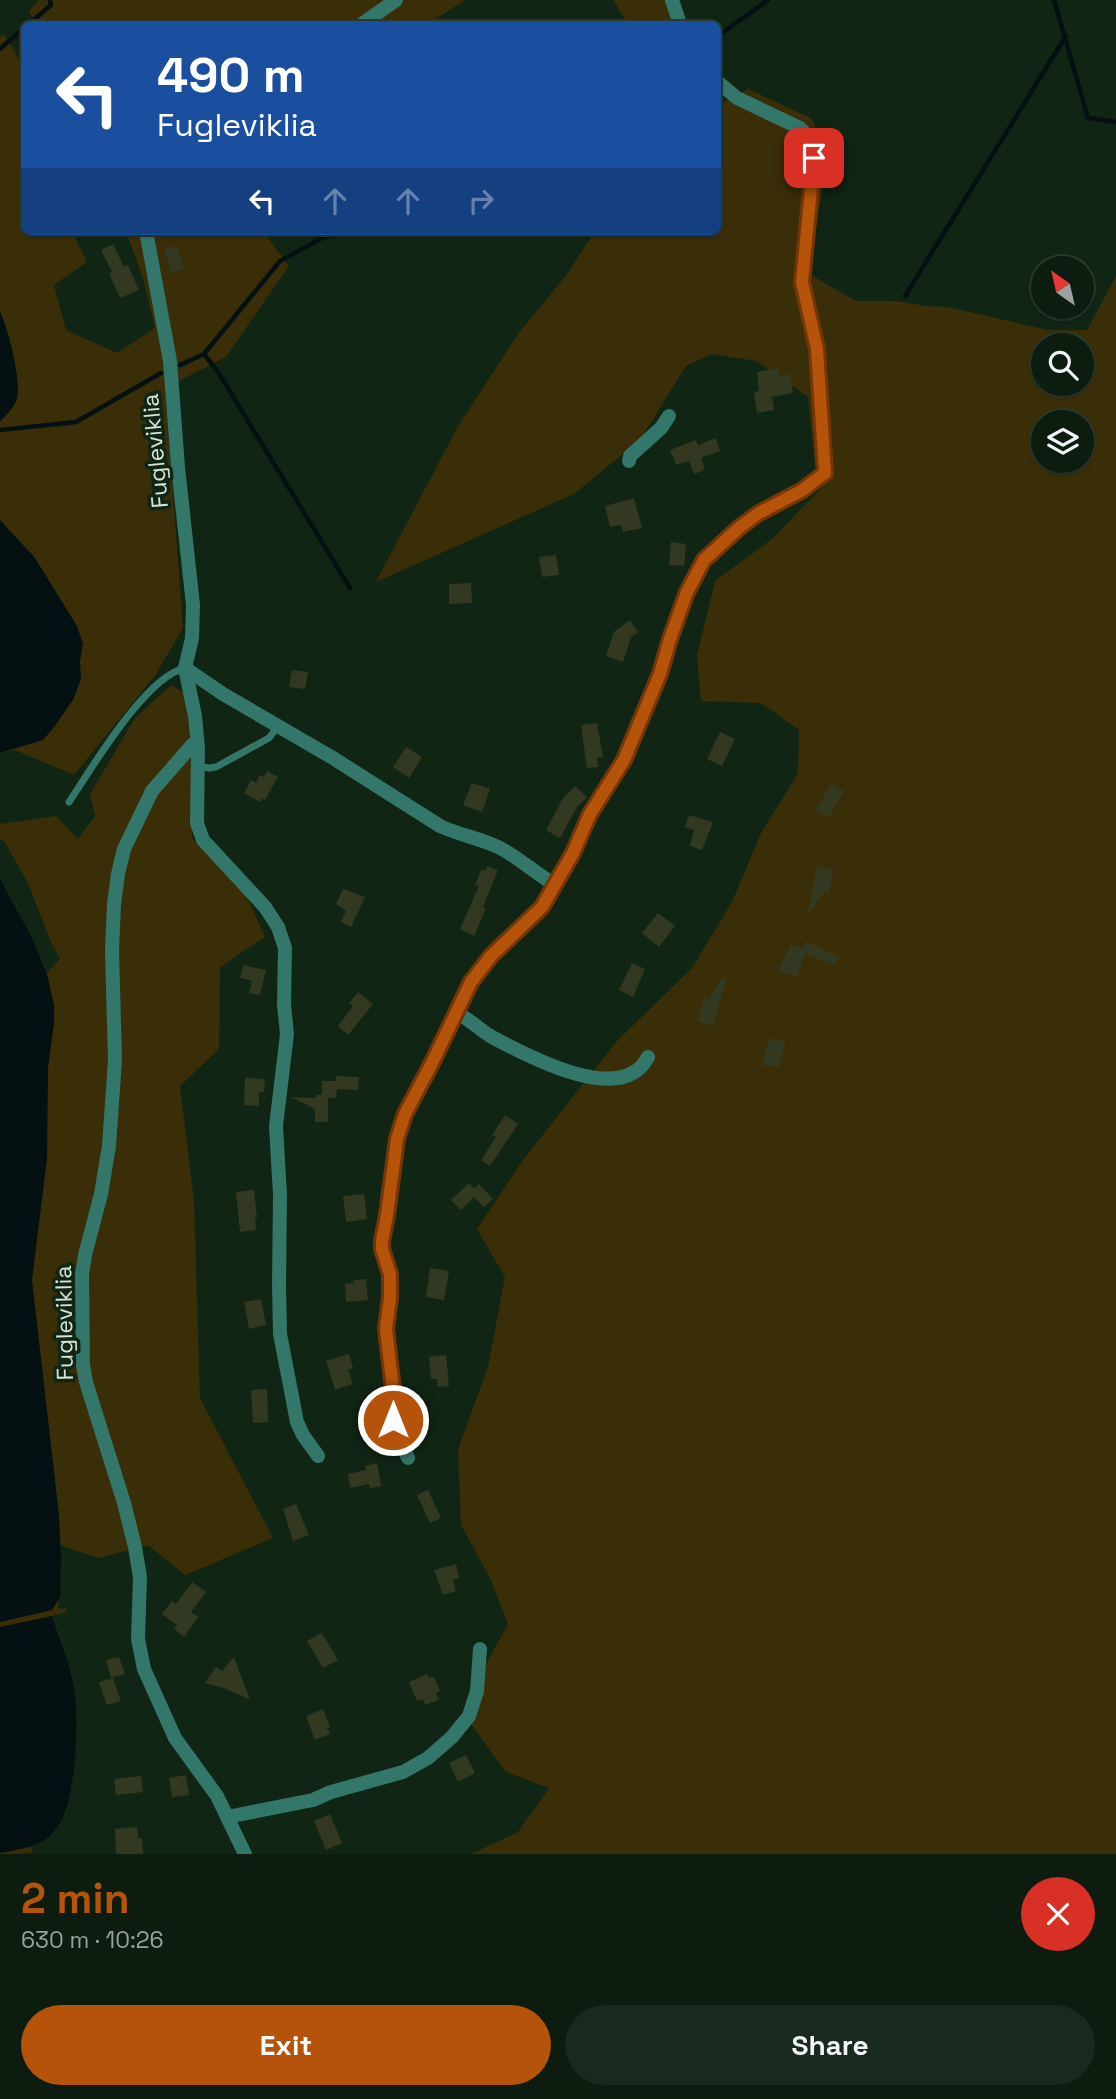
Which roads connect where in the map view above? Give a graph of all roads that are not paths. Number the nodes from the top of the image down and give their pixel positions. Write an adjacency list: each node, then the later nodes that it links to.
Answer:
1 (396, 0): 3 (street)
2 (672, 0): 4 (street)
3 (366, 21)
4 (679, 21)
5 (721, 85): 14 (street)
6 (147, 235): 9 (street, Fugleviklia)
7 (669, 416): 8 (street)
8 (629, 461)
9 (185, 668): 10 (street); 11 (street, Fugleviklia); 13 (lane)
10 (278, 726): 12 (lane); 14 (street)
11 (197, 743): 12 (street, Fugleviklia); 20 (street, Fugleviklia)
12 (199, 766): 17 (street, Fugleviklia)
13 (69, 802)
14 (554, 884): 15 (street)
15 (456, 1013): 16 (street); 18 (street)
16 (648, 1057)
17 (318, 1456)
18 (408, 1458)
19 (480, 1649): 20 (street)
20 (227, 1817): 21 (street, Fugleviklia)
21 (245, 1854)

